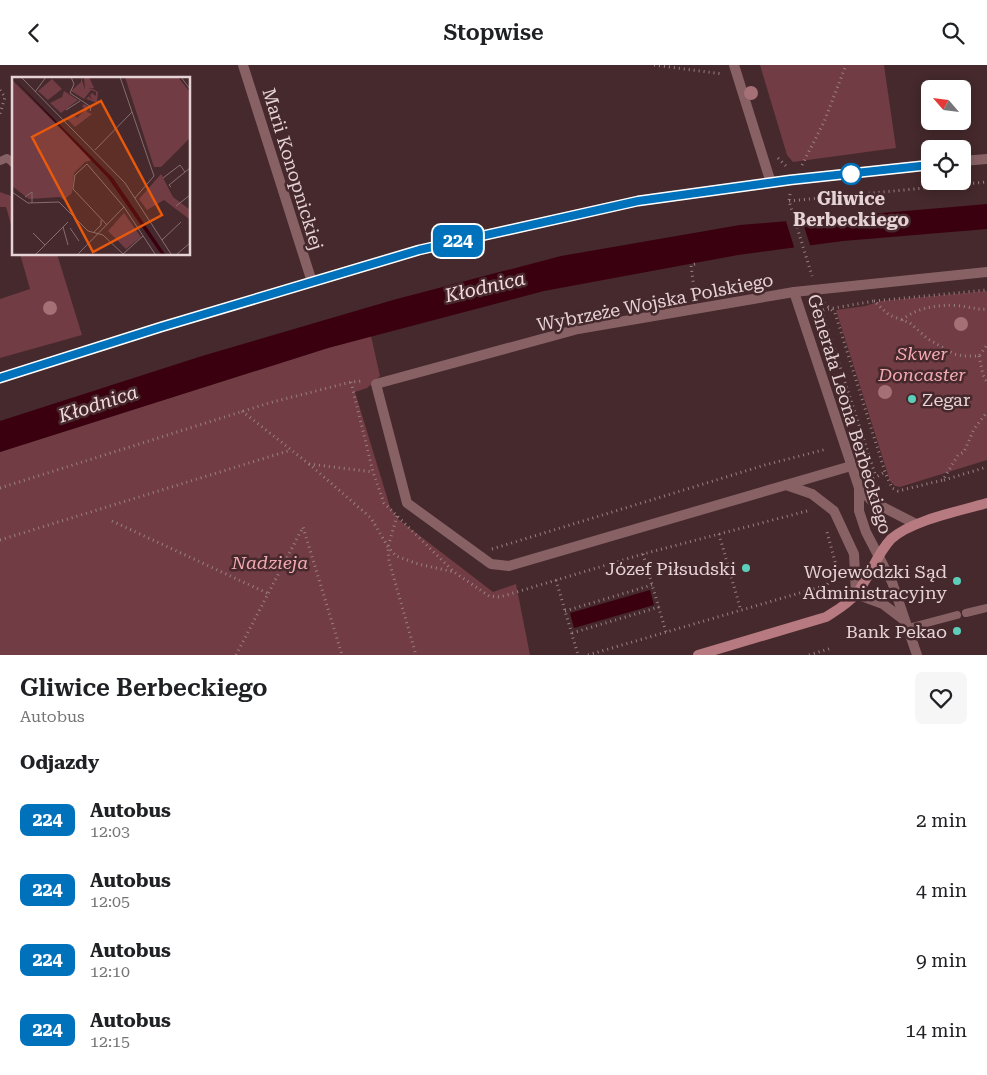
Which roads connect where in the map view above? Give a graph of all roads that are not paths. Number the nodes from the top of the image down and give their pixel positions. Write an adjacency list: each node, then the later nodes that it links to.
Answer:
1 (243, 65): 10 (street, Marii Konopnickiej)
2 (734, 65): 8 (street)
3 (987, 159): 4 (street)
4 (971, 160)
5 (0, 161): 6 (lane)
6 (12, 162)
7 (921, 166): 8 (street)
8 (771, 183): 10 (street)
9 (987, 272): 11 (street, Generała Leona Berbeckiego)
10 (312, 282): 12 (street)
11 (794, 292): 13 (street, Generała Leona Berbeckiego); 14 (street, Wybrzeże Wojska Polskiego)
12 (0, 378)
13 (852, 466): 14 (street); 15 (street, Generała Leona Berbeckiego)
14 (786, 485): 19 (street)
15 (859, 488): 17 (street); 18 (street, Generała Leona Berbeckiego)
16 (987, 503): 17 (street)
17 (916, 524): 18 (street)
18 (879, 556): 19 (street); 23 (street, Generała Leona Berbeckiego)
19 (856, 594): 23 (street); 24 (street)
20 (987, 607): 21 (lane)
21 (966, 613)
22 (957, 615): 23 (lane)
23 (906, 624): 25 (street, Generała Leona Berbeckiego)
24 (698, 655)
25 (917, 655)

